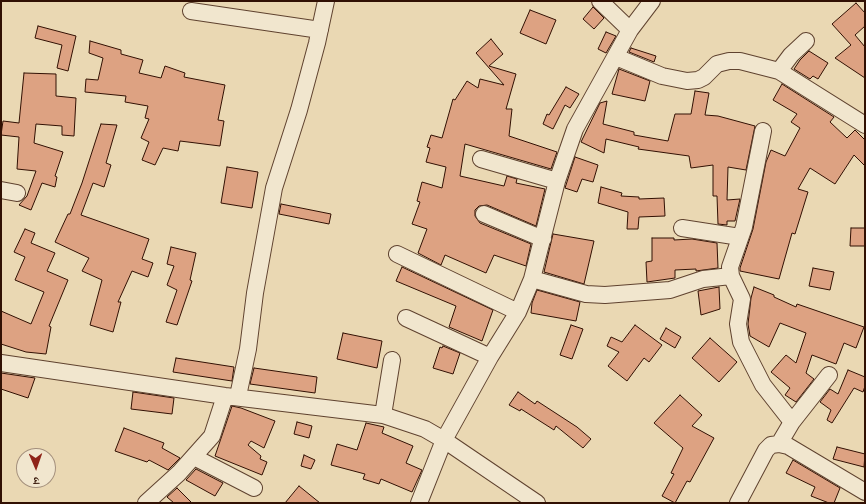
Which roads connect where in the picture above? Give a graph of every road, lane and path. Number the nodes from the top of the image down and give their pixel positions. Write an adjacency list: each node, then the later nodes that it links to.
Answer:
1 (326, 1): 5 (street)
2 (600, 1): 6 (street)
3 (652, 1): 6 (street)
4 (191, 12): 5 (street)
5 (320, 30): 29 (street)
6 (630, 30): 8 (street)
7 (806, 41): 9 (street)
8 (616, 57): 9 (street); 13 (street)
9 (779, 71): 10 (street)
10 (865, 125)
11 (763, 131): 18 (street)
12 (480, 159): 13 (street)
13 (557, 181): 19 (street)
14 (1, 190): 15 (street)
15 (17, 194)
16 (484, 214): 19 (street)
17 (682, 228): 18 (street)
18 (740, 237): 21 (street)
19 (543, 239): 22 (street)
20 (397, 254): 23 (street)
21 (730, 276): 22 (street); 31 (street)
22 (532, 279): 23 (street)
23 (518, 312): 25 (street)
24 (406, 318): 25 (street)
25 (490, 357): 32 (street)
26 (392, 360): 30 (street)
27 (1, 363): 29 (street)
28 (829, 375): 31 (street)
29 (232, 396): 30 (street); 34 (street)
30 (384, 416): 32 (street)
31 (792, 422): 33 (street)
32 (444, 440): 37 (street); 39 (street)
33 (779, 444): 36 (street); 40 (street)
34 (194, 457): 35 (street); 38 (street)
35 (254, 488)
36 (865, 493): 41 (street)
37 (422, 502)
38 (146, 503)
39 (536, 503)
40 (738, 503)
41 (863, 503)

